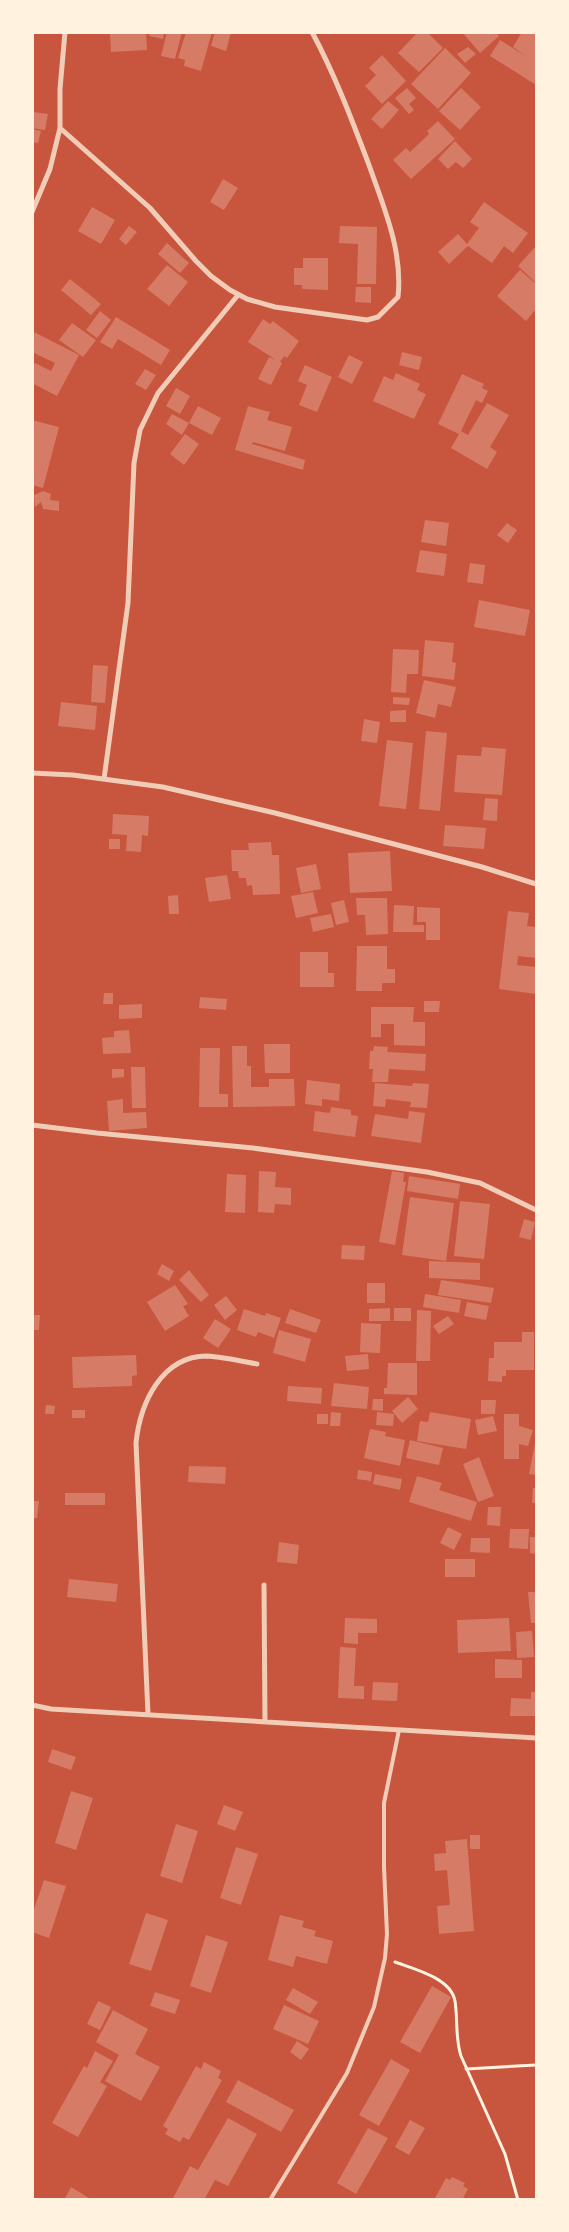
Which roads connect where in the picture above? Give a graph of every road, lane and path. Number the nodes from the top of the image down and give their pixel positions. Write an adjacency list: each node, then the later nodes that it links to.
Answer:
1 (65, 32): 3 (street)
2 (312, 32): 5 (street)
3 (60, 128): 4 (street); 5 (street)
4 (32, 212)
5 (238, 295): 7 (street)
6 (32, 773): 7 (street)
7 (104, 780): 8 (street)
8 (536, 884)
9 (32, 1125): 10 (street)
10 (536, 1210)
11 (257, 1364): 14 (street)
12 (264, 1585): 15 (street)
13 (32, 1705): 14 (street)
14 (148, 1714): 15 (street)
15 (265, 1722): 16 (street)
16 (399, 1730): 17 (street); 18 (lane)
17 (536, 1738)
18 (385, 1958): 20 (path); 21 (lane)
19 (536, 2065): 20 (path)
20 (466, 2069): 22 (path)
21 (270, 2200)
22 (518, 2200)

